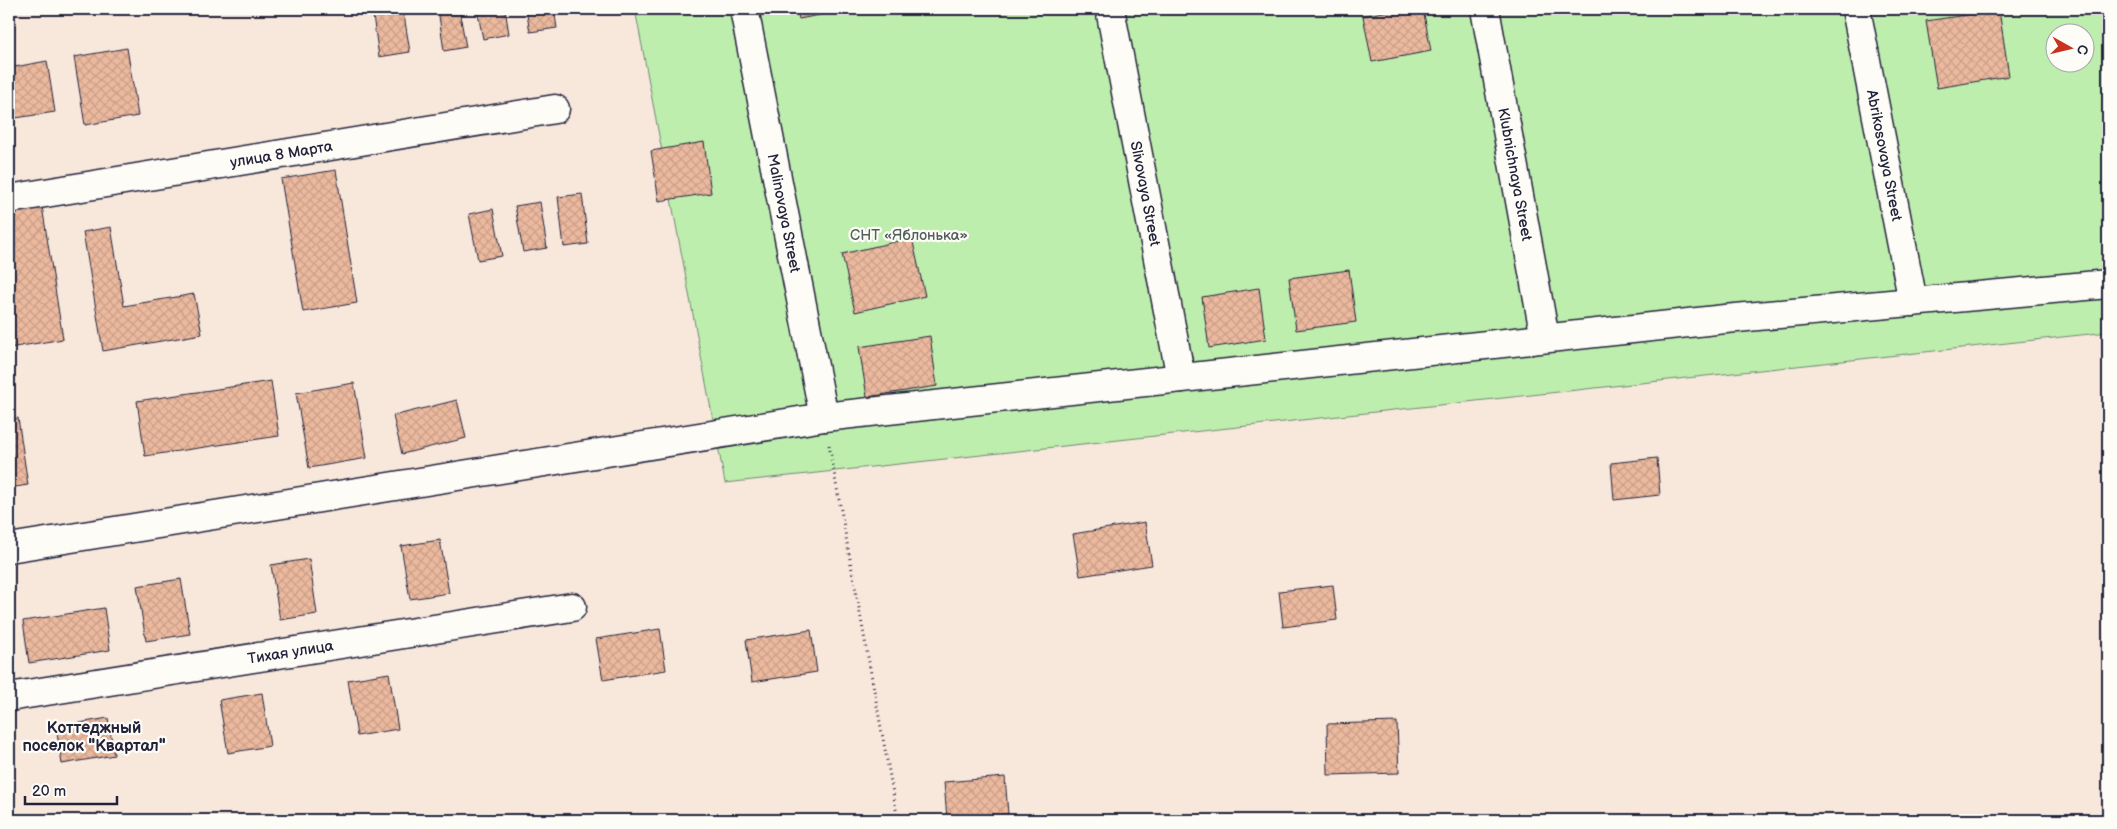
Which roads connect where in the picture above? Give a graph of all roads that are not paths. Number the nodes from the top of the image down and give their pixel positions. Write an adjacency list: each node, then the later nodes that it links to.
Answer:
1 (744, 9): 11 (street, Malinovaya Street)
2 (1110, 9): 10 (street, Slivovaya Street)
3 (1484, 9): 9 (street, Klubnichnaya Street)
4 (1856, 9): 8 (street, Abrikosovaya Street)
5 (555, 109): 6 (street, улица 8 Марта)
6 (9, 199)
7 (2108, 284): 8 (street)
8 (1913, 302): 9 (street)
9 (1545, 338): 10 (street)
10 (1180, 378): 11 (street)
11 (824, 417): 12 (street)
12 (9, 548)
13 (572, 606): 14 (street, Тихая улица)
14 (9, 697)

